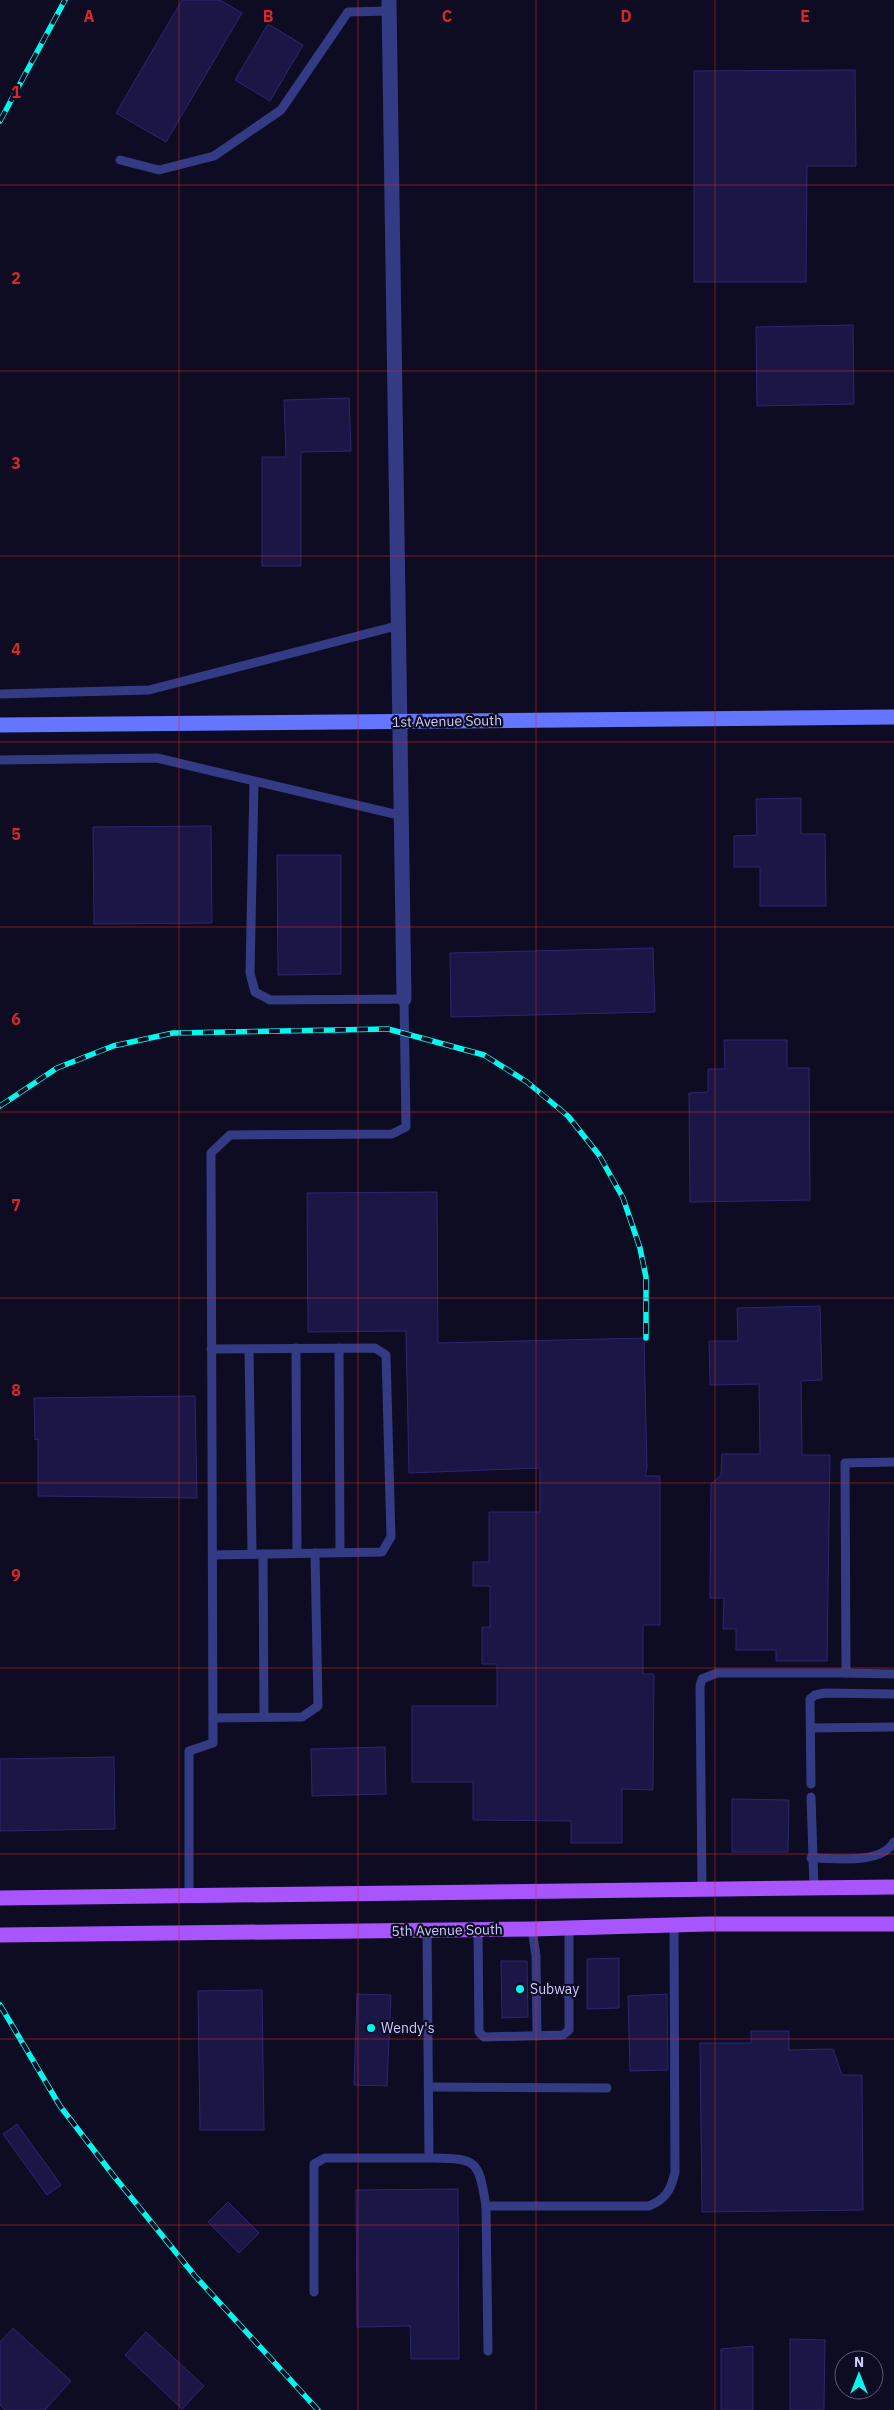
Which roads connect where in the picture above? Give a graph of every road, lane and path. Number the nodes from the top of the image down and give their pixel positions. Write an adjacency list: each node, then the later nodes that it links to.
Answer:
1 (389, 6): 2 (lane); 3 (street)
2 (120, 160)
3 (400, 624): 4 (lane); 6 (street)
4 (0, 694)
5 (894, 717): 6 (main road, 1st Avenue South)
6 (401, 722): 7 (main road, 1st Avenue South); 10 (street)
7 (0, 725)
8 (0, 760): 9 (lane)
9 (254, 782): 10 (lane); 11 (lane)
10 (403, 816): 11 (street)
11 (404, 999): 14 (lane)
12 (296, 1348): 13 (lane); 15 (lane); 18 (lane)
13 (339, 1348): 17 (lane); 17 (lane)
14 (211, 1349): 15 (lane); 20 (lane)
15 (249, 1349): 21 (lane)
16 (894, 1462): 23 (lane)
17 (340, 1552): 19 (lane)
18 (297, 1553): 19 (lane); 22 (lane)
19 (315, 1553): 26 (lane)
20 (212, 1554): 21 (lane); 27 (lane)
21 (252, 1554): 22 (lane)
22 (263, 1554): 26 (lane)
23 (846, 1673): 24 (lane); 36 (lane)
24 (894, 1674)
25 (894, 1694): 29 (lane)
26 (264, 1717): 27 (lane)
27 (213, 1718): 37 (lane)
28 (894, 1727): 29 (lane)
29 (811, 1728): 30 (lane)
30 (811, 1784)
31 (811, 1797): 33 (lane)
32 (894, 1842): 33 (lane)
33 (812, 1858): 35 (lane)
34 (894, 1887): 35 (main road)
35 (814, 1888): 36 (main road)
36 (702, 1889): 37 (main road)
37 (189, 1894): 38 (main road)
38 (0, 1898)
39 (894, 1924): 40 (main road, 5th Avenue South)
40 (674, 1925): 41 (main road, 5th Avenue South); 50 (lane)
41 (569, 1927): 43 (main road, 5th Avenue South); 46 (lane)
42 (478, 1929): 43 (main road, 5th Avenue South); 44 (main road, 5th Avenue South); 46 (lane)
43 (532, 1929): 46 (lane)
44 (427, 1930): 45 (main road, 5th Avenue South); 47 (lane)
45 (0, 1935)
46 (537, 2036)
47 (429, 2087): 48 (lane); 49 (lane)
48 (607, 2088)
49 (429, 2158): 50 (lane); 51 (lane)
50 (486, 2206): 52 (lane)
51 (314, 2292)
52 (488, 2351)

